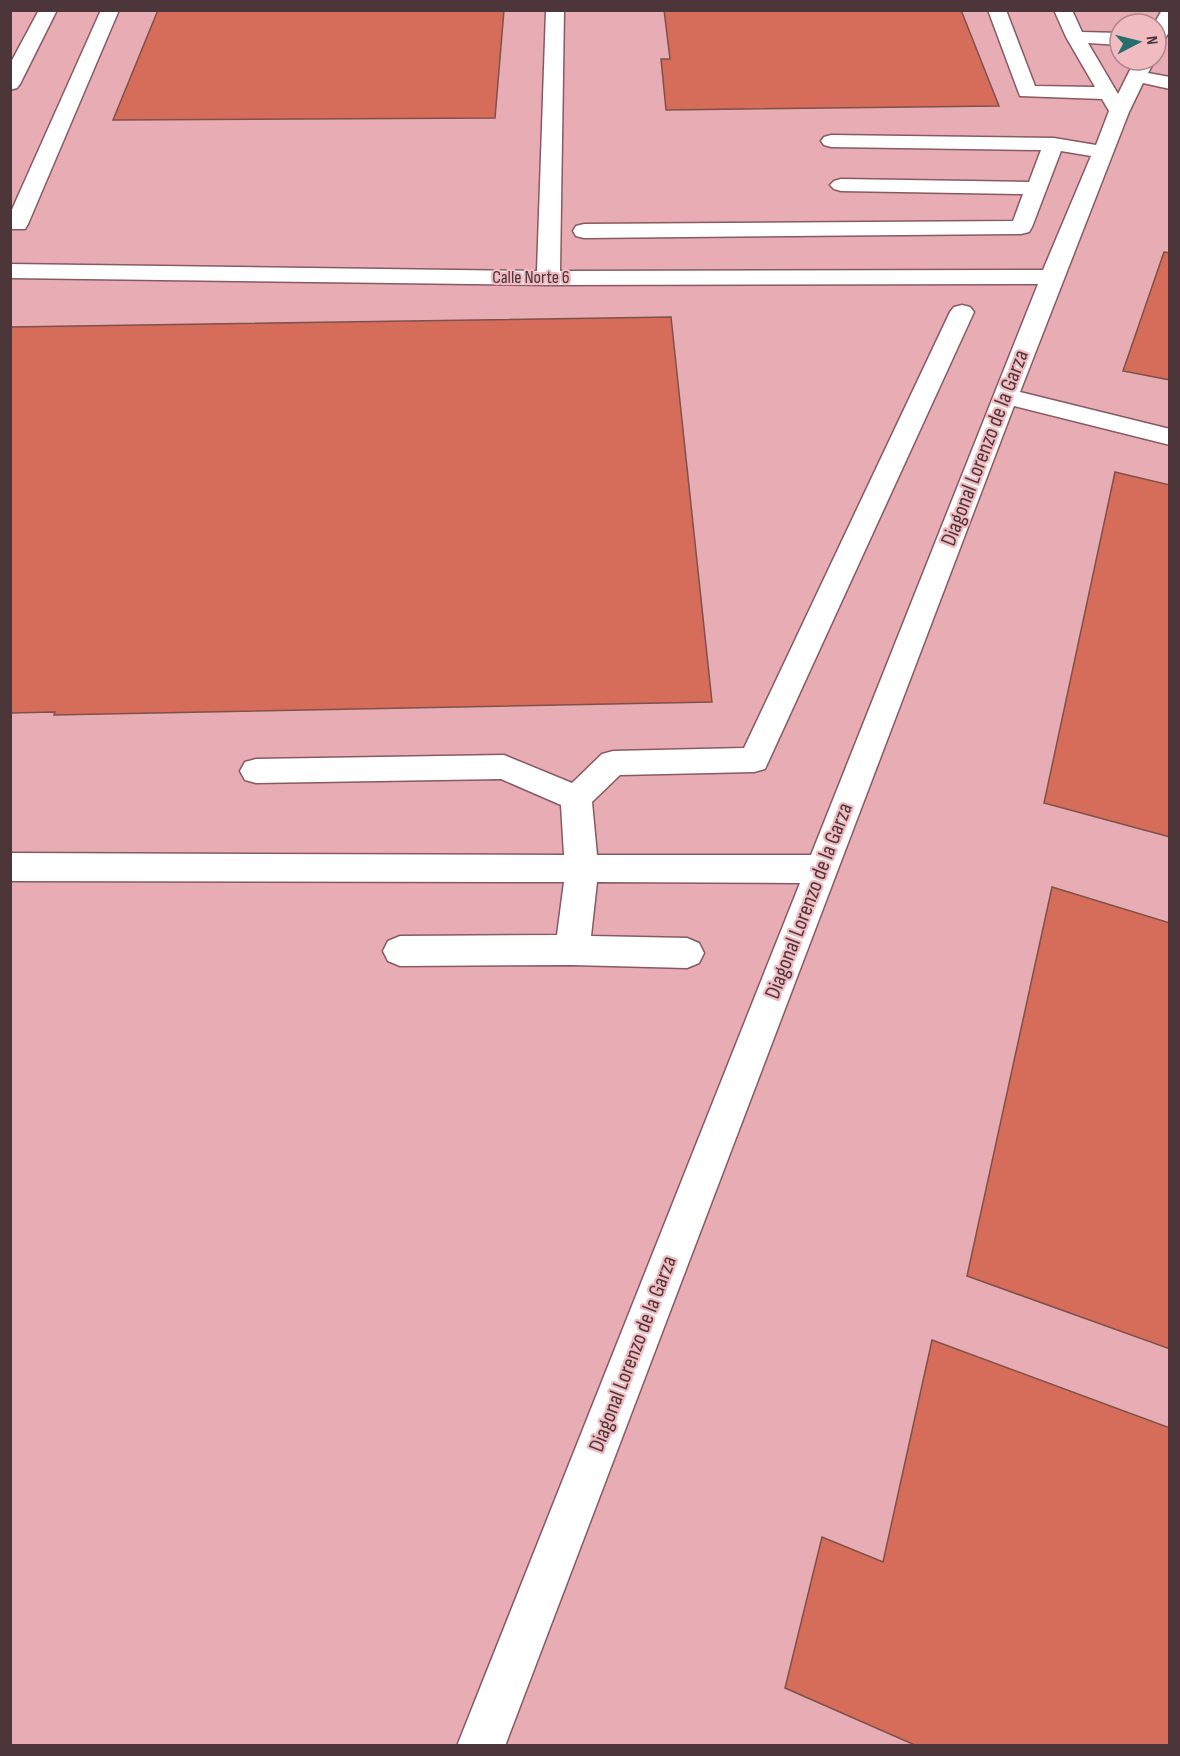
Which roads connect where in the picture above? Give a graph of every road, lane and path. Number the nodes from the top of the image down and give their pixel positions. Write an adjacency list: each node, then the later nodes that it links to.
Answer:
1 (48, 10): 8 (street)
2 (110, 10): 19 (street)
3 (555, 10): 22 (street)
4 (997, 10): 13 (street)
5 (1064, 10): 6 (street)
6 (1075, 37): 7 (street); 13 (street)
7 (1108, 38)
8 (19, 52): 12 (street)
9 (1138, 72): 13 (street, Diagonal Lorenzo de la Garza)
10 (1149, 72): 11 (street)
11 (1170, 83)
12 (10, 84)
13 (1114, 102): 16 (street, Diagonal Lorenzo de la Garza)
14 (831, 141): 15 (street)
15 (1054, 144): 16 (street); 18 (street)
16 (1103, 153): 23 (street, Diagonal Lorenzo de la Garza)
17 (841, 185): 18 (street)
18 (1036, 188): 20 (street)
19 (17, 224)
20 (584, 231)
21 (10, 271): 22 (street, Calle Norte 6)
22 (548, 278): 23 (street, Calle Norte 6)
23 (1052, 278): 25 (street, Diagonal Lorenzo de la Garza)
24 (962, 312): 28 (street)
25 (1006, 396): 26 (street); 31 (street, Diagonal Lorenzo de la Garza)
26 (1170, 437)
27 (256, 771): 28 (street)
28 (576, 798): 30 (street)
29 (10, 867): 30 (street)
30 (582, 869): 31 (street); 32 (street)
31 (821, 869): 35 (street, Diagonal Lorenzo de la Garza)
32 (572, 950): 33 (street); 34 (street)
33 (400, 951)
34 (687, 952)
35 (481, 1746)

